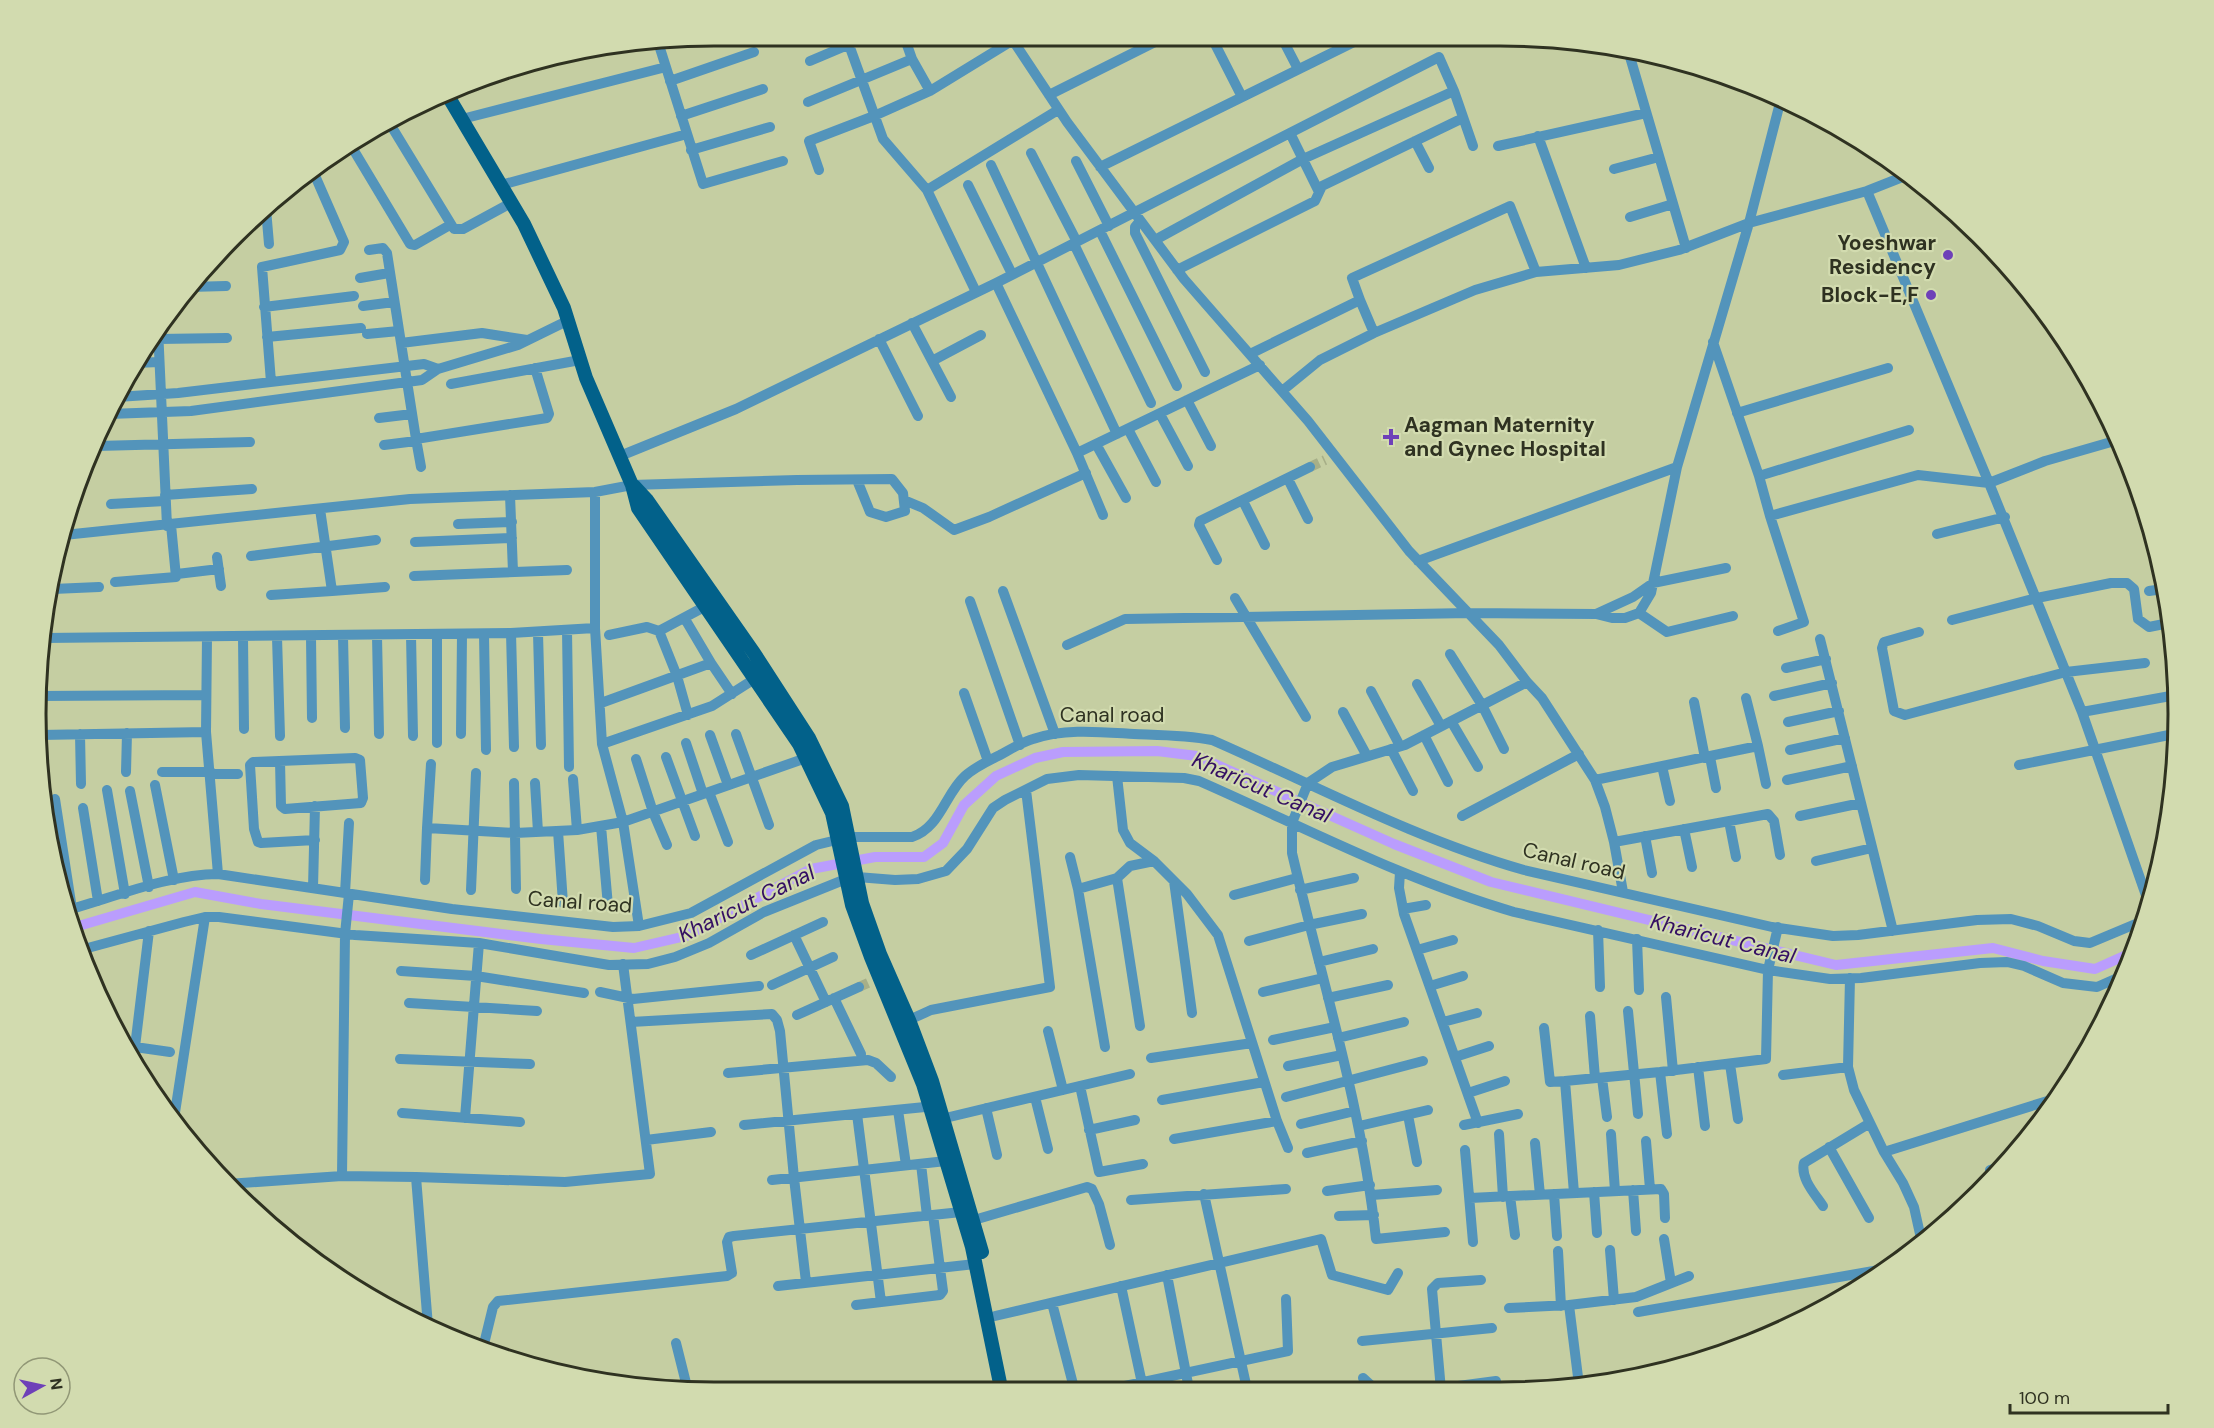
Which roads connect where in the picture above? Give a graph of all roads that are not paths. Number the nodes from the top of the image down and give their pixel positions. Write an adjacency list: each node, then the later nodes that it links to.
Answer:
1 (844, 46): 14 (street)
2 (852, 46): 17 (street)
3 (907, 46): 12 (street)
4 (1005, 46): 20 (street)
5 (1015, 46): 22 (street)
6 (1147, 46): 22 (street)
7 (1216, 46): 23 (street)
8 (1286, 46): 16 (street)
9 (1346, 46): 16 (street)
10 (663, 49): 15 (street)
11 (754, 52): 18 (street)
12 (912, 59): 17 (street); 20 (street)
13 (1631, 59): 28 (street)
14 (810, 61)
15 (666, 66): 18 (street); 32 (street)
16 (1298, 69): 23 (street)
17 (862, 80): 25 (street); 30 (street)
18 (670, 81): 29 (street)
19 (764, 89): 29 (street)
20 (930, 91): 30 (street)
21 (1454, 91): 31 (street); 35 (street); 45 (street)
22 (1048, 95): 27 (street)
23 (1242, 97): 49 (street)
24 (451, 101): 32 (main road)
25 (808, 102)
26 (1779, 108): 65 (street)
27 (1058, 110): 49 (street); 57 (street)
28 (1646, 113): 37 (street); 44 (street)
29 (681, 116): 36 (street)
30 (874, 116): 52 (street); 57 (street)
31 (1462, 118): 38 (street); 39 (street)
32 (462, 119): 56 (main road)
33 (770, 127): 41 (street)
34 (393, 129): 66 (street)
35 (1290, 133): 45 (street); 62 (street)
36 (687, 134): 41 (street); 56 (street)
37 (1538, 136): 40 (street); 74 (street)
38 (1414, 141): 50 (street); 59 (street)
39 (1473, 146)
40 (1498, 146)
41 (691, 150): 46 (street)
42 (355, 152): 66 (street)
43 (1031, 153): 69 (street)
44 (1659, 157): 51 (street); 61 (street)
45 (1303, 159): 59 (street); 68 (street)
46 (783, 161)
47 (1076, 161): 67 (street)
48 (991, 165): 73 (street)
49 (1100, 167): 62 (street)
50 (1429, 168)
51 (1614, 169)
52 (819, 170)
53 (316, 178): 88 (street)
54 (1898, 179): 58 (street)
55 (968, 184): 78 (street)
56 (501, 185): 60 (main road)
57 (927, 190): 83 (street)
58 (1867, 191): 65 (street); 151 (street)
59 (1320, 192): 75 (street)
60 (511, 203): 66 (street); 89 (main road)
61 (1673, 204): 63 (street); 71 (street)
62 (1138, 217): 67 (street); 68 (street); 112 (street)
63 (1630, 217)
64 (267, 219): 70 (street)
65 (1749, 223): 71 (street); 99 (street)
66 (450, 225)
67 (1105, 228): 69 (street); 116 (street)
68 (1155, 240): 75 (street)
69 (1076, 243): 73 (street); 122 (street)
70 (269, 244)
71 (1686, 248): 74 (street)
72 (369, 250): 77 (street)
73 (1036, 262): 78 (street); 131 (street)
74 (1586, 268): 76 (street)
75 (1177, 270): 102 (street)
76 (1536, 272): 85 (street); 92 (street)
77 (389, 273): 79 (street); 86 (street)
78 (1012, 274): 80 (street)
79 (360, 278)
80 (996, 283): 83 (street); 140 (street)
81 (226, 286): 82 (street)
82 (202, 287)
83 (976, 292): 90 (street)
84 (354, 296): 88 (street)
85 (1360, 300): 92 (street); 102 (street)
86 (394, 303): 87 (street); 91 (street)
87 (363, 306)
88 (264, 307): 95 (street)
89 (567, 321): 98 (street); 103 (main road)
90 (912, 323): 97 (street); 104 (street)
91 (399, 331): 95 (street); 100 (street)
92 (1374, 333): 117 (street)
93 (165, 334): 96 (street)
94 (981, 335): 104 (street)
95 (267, 337): 113 (street)
96 (227, 338)
97 (879, 339): 128 (street); 141 (street)
98 (528, 340): 100 (street); 111 (street)
99 (1713, 342): 124 (street); 145 (street)
100 (401, 343): 108 (street)
101 (158, 344): 105 (street)
102 (1250, 354): 107 (street)
103 (580, 360): 109 (street); 141 (main road)
104 (932, 361): 120 (street)
105 (159, 362): 106 (street); 118 (street)
106 (147, 363)
107 (1260, 365): 117 (street); 121 (street)
108 (404, 367): 111 (street); 113 (street); 114 (street)
109 (535, 368): 115 (street); 132 (street)
110 (1888, 368): 124 (street)
111 (438, 369): 114 (street)
112 (1205, 372)
113 (270, 382): 118 (street)
114 (406, 383): 123 (street); 126 (street)
115 (451, 384)
116 (1177, 386)
117 (1282, 391): 178 (street)
118 (160, 394): 119 (street); 123 (street)
119 (127, 396)
120 (951, 397)
121 (1187, 400): 127 (street); 139 (street)
122 (1151, 403)
123 (161, 412): 125 (street); 135 (street)
124 (1737, 413): 147 (street)
125 (118, 414)
126 (412, 414): 129 (street); 132 (street)
127 (1160, 414): 131 (street); 142 (street)
128 (918, 416)
129 (379, 418)
130 (1909, 429): 147 (street)
131 (1123, 431): 136 (street); 150 (street)
132 (416, 440): 138 (street); 143 (street)
133 (250, 442): 135 (street)
134 (2110, 442): 151 (street)
135 (163, 444): 137 (street); 156 (street)
136 (1096, 444): 140 (street); 157 (street)
137 (103, 446)
138 (384, 446)
139 (1211, 446)
140 (1077, 453): 146 (street)
141 (620, 456): 152 (main road)
142 (1188, 466)
143 (421, 467)
144 (1310, 467): 148 (street)
145 (1677, 468): 178 (street); 185 (street)
146 (1086, 473): 158 (street); 162 (street)
147 (1759, 476): 163 (street)
148 (1288, 479): 159 (street); 165 (street)
149 (857, 480): 152 (street); 158 (street); 158 (street)
150 (1156, 482)
151 (1989, 483): 163 (street); 164 (street)
152 (632, 485): 154 (street); 198 (main road); 349 (main road)
153 (252, 489): 156 (street)
154 (595, 492): 155 (street); 207 (street)
155 (510, 495): 161 (street); 166 (street)
156 (165, 498): 160 (street); 168 (street)
157 (1126, 498)
158 (904, 500)
159 (1243, 501): 174 (street); 177 (street)
160 (111, 504)
161 (320, 509): 168 (street); 175 (street)
162 (1104, 514)
163 (1770, 516): 210 (street)
164 (2004, 517): 169 (street); 196 (street)
165 (1308, 519)
166 (512, 522): 167 (street); 171 (street)
167 (458, 524)
168 (169, 526): 170 (street); 182 (street)
169 (1937, 534)
170 (71, 535)
171 (512, 538): 173 (street); 181 (street)
172 (376, 540): 175 (street)
173 (414, 542)
174 (1265, 545)
175 (326, 547): 176 (street); 191 (street)
176 (251, 556)
177 (1217, 560)
178 (1418, 561): 199 (street)
179 (1726, 568): 185 (street)
180 (567, 570): 181 (street)
181 (513, 572): 183 (street)
182 (177, 574): 184 (street); 186 (street)
183 (414, 576)
184 (115, 582)
185 (1653, 583): 200 (street); 201 (street)
186 (221, 586)
187 (99, 587): 189 (street)
188 (386, 587): 191 (street)
189 (58, 589)
190 (2156, 590): 193 (street)
191 (332, 591): 194 (street)
192 (1003, 591): 265 (street)
193 (2149, 591)
194 (271, 595)
195 (1235, 598): 203 (street)
196 (2037, 598): 205 (street); 206 (street); 233 (street)
197 (970, 601): 278 (street)
198 (706, 606): 204 (street); 235 (main road)
199 (1470, 613): 201 (street); 203 (street); 236 (street)
200 (1639, 613): 201 (street); 202 (street)
201 (1596, 614)
202 (1733, 616)
203 (1246, 617): 227 (street); 254 (street)
204 (685, 619): 209 (street); 230 (street)
205 (1952, 620)
206 (2162, 624)
207 (595, 628): 208 (street); 248 (street)
208 (567, 630): 213 (street); 298 (street)
209 (659, 631): 218 (street); 234 (street)
210 (1778, 631)
211 (1918, 632): 233 (street)
212 (511, 633): 213 (street); 215 (street); 280 (street)
213 (538, 633): 277 (street)
214 (462, 634): 215 (street); 217 (street); 267 (street)
215 (484, 634): 284 (street)
216 (411, 635): 217 (street); 220 (street); 272 (street)
217 (437, 635): 274 (street)
218 (609, 635)
219 (343, 636): 220 (street); 224 (street); 258 (street)
220 (377, 636): 263 (street)
221 (207, 637): 222 (street); 225 (street); 242 (street)
222 (243, 637): 223 (street); 259 (street)
223 (277, 637): 224 (street); 271 (street)
224 (311, 637): 255 (street)
225 (51, 638)
226 (1820, 639): 229 (street)
227 (1067, 645)
228 (1450, 654): 249 (street)
229 (1826, 659): 232 (street); 237 (street)
230 (711, 663): 234 (street); 241 (street)
231 (2145, 663): 233 (street)
232 (1786, 668)
233 (2066, 672): 252 (street)
234 (677, 676): 248 (street); 253 (street)
235 (756, 678): 241 (street); 290 (main road)
236 (1527, 682): 249 (street); 286 (street)
237 (1832, 683): 244 (street); 250 (street)
238 (1417, 684): 257 (street)
239 (1371, 691): 281 (street)
240 (964, 693): 293 (street)
241 (732, 694): 253 (street)
242 (207, 695): 243 (street); 260 (street)
243 (47, 696)
244 (1774, 696)
245 (2167, 697): 252 (street)
246 (1746, 698): 279 (street)
247 (1694, 702): 289 (street)
248 (601, 703): 276 (street)
249 (1482, 705): 257 (street); 282 (street)
250 (1839, 711): 256 (street); 273 (street)
251 (1343, 712): 287 (street)
252 (2082, 712): 283 (street)
253 (688, 715): 276 (street)
254 (1306, 717)
255 (312, 718)
256 (1788, 722)
257 (1446, 724): 269 (street); 299 (street)
258 (345, 728)
259 (244, 729)
260 (206, 732): 262 (street); 302 (street)
261 (80, 734): 262 (street); 266 (street); 314 (street)
262 (127, 734): 300 (street)
263 (379, 734)
264 (736, 734): 306 (street)
265 (1054, 734): 278 (street, Canal road); 317 (street, Canal road)
266 (47, 735)
267 (462, 735)
268 (710, 735): 316 (street)
269 (1424, 735): 281 (street); 310 (street)
270 (2167, 735): 283 (street)
271 (280, 736)
272 (413, 736)
273 (1845, 738): 285 (street); 297 (street)
274 (437, 743)
275 (686, 743): 323 (street)
276 (602, 744): 334 (street)
277 (541, 745)
278 (1020, 745): 293 (street, Canal road)
279 (1758, 746): 289 (street); 313 (street)
280 (514, 747)
281 (1396, 747): 287 (street); 322 (street)
282 (1504, 748)
283 (2095, 749): 295 (street); 377 (street)
284 (486, 750)
285 (1790, 750)
286 (1579, 754): 308 (street); 331 (street)
287 (1367, 756): 317 (street)
288 (666, 757): 326 (street)
289 (1708, 757): 296 (street); 318 (street)
290 (806, 758): 306 (street); 349 (main road)
291 (636, 759): 330 (street)
292 (279, 761): 328 (street); 328 (street); 348 (street)
293 (988, 761): 349 (street, Canal road)
294 (431, 764): 339 (street)
295 (2019, 765)
296 (1662, 766): 308 (street); 325 (street)
297 (1852, 766): 309 (street); 327 (street)
298 (569, 767)
299 (1478, 767)
300 (126, 772)
301 (162, 772): 302 (street)
302 (211, 773): 304 (street); 363 (street)
303 (476, 773): 342 (street)
304 (238, 774)
305 (1117, 776): 320 (street); 336 (street); 357 (street)
306 (752, 777): 316 (street); 337 (street)
307 (573, 779): 341 (street)
308 (1595, 780): 351 (street)
309 (1787, 780)
310 (1448, 782)
311 (514, 783): 345 (street)
312 (535, 783): 344 (street)
313 (1766, 783)
314 (81, 784)
315 (154, 785): 368 (street)
316 (728, 785): 323 (street)
317 (1307, 786): 336 (street); 378 (street, Canal road)
318 (1716, 788)
319 (107, 790): 379 (street)
320 (1026, 790): 364 (street); 441 (street)
321 (130, 791): 371 (street)
322 (1413, 791)
323 (706, 793): 326 (street); 350 (street)
324 (55, 799): 359 (street)
325 (1670, 801)
326 (682, 802): 330 (street); 346 (street)
327 (1861, 803): 332 (street); 353 (street)
328 (315, 806): 348 (street)
329 (83, 808): 382 (street)
330 (653, 812): 334 (street); 352 (street)
331 (1462, 816)
332 (1800, 816)
333 (1729, 821): 340 (street); 354 (street); 356 (street)
334 (623, 822): 338 (street); 393 (street)
335 (349, 823): 380 (street)
336 (1292, 823): 361 (street); 366 (street)
337 (769, 825)
338 (602, 826): 341 (street); 385 (street)
339 (427, 828): 342 (street); 369 (street)
340 (1684, 829): 347 (street); 360 (street)
341 (577, 830): 343 (street)
342 (473, 831): 345 (street); 375 (street)
343 (558, 831): 344 (street); 383 (street)
344 (538, 832): 345 (street)
345 (515, 834): 373 (street)
346 (695, 836)
347 (1645, 836): 351 (street); 362 (street)
348 (315, 840): 372 (street)
349 (844, 841): 364 (main road); 393 (street, Canal road)
350 (728, 842)
351 (1614, 842): 378 (street)
352 (667, 845)
353 (1872, 848): 358 (street); 397 (street)
354 (1780, 855)
355 (1070, 857): 374 (street)
356 (1736, 857)
357 (1154, 861): 365 (street); 370 (street)
358 (1816, 861)
359 (64, 866)
360 (1692, 867)
361 (1400, 873): 387 (street); 394 (street)
362 (1653, 873)
363 (218, 874): 368 (street, Canal road); 372 (street, Canal road)
364 (850, 878): 410 (street); 419 (main road); 441 (main road)
365 (1117, 878): 374 (street); 445 (street)
366 (1298, 878): 376 (street); 381 (street)
367 (1354, 878): 376 (street)
368 (174, 880): 371 (street, Canal road)
369 (425, 880)
370 (1174, 881): 437 (street); 451 (street)
371 (149, 887): 379 (street, Canal road)
372 (313, 888): 380 (street, Canal road)
373 (516, 889)
374 (1078, 889): 453 (street)
375 (471, 890)
376 (1300, 890): 391 (street)
377 (2144, 890)
378 (1623, 892): 396 (street, Canal road)
379 (125, 894): 382 (street, Canal road)
380 (348, 894): 393 (street, Canal road); 398 (street)
381 (1234, 895)
382 (98, 901): 386 (street, Canal road)
383 (563, 903)
384 (1426, 905): 387 (street)
385 (608, 906)
386 (75, 907)
387 (1403, 909): 406 (street)
388 (1362, 914): 391 (street)
389 (205, 917): 395 (street); 398 (street); 489 (street)
390 (823, 922): 399 (street)
391 (1309, 925): 402 (street); 409 (street)
392 (2133, 925): 397 (street, Canal road)
393 (639, 926)
394 (1598, 930): 400 (street); 424 (street)
395 (150, 931): 404 (street); 449 (street)
396 (1777, 931): 397 (street, Canal road); 411 (street)
397 (1893, 931)
398 (345, 934): 403 (street); 537 (street)
399 (794, 935): 407 (street); 412 (street)
400 (1637, 939): 411 (street); 425 (street)
401 (1453, 940): 406 (street)
402 (1249, 941)
403 (479, 943): 410 (street); 414 (street)
404 (89, 948)
405 (1373, 949): 409 (street)
406 (1417, 950): 423 (street)
407 (751, 955)
408 (833, 957): 412 (street)
409 (1319, 962): 416 (street)
410 (623, 964): 430 (street)
411 (1769, 967): 417 (street); 464 (street)
412 (810, 968): 420 (street); 432 (street)
413 (401, 971): 414 (street)
414 (476, 976): 428 (street); 434 (street)
415 (1463, 976): 423 (street)
416 (1323, 978): 427 (street); 431 (street)
417 (1850, 978): 418 (street); 468 (street)
418 (2112, 980)
419 (869, 982): 432 (street); 488 (main road)
420 (772, 985)
421 (1388, 985): 431 (street)
422 (759, 986): 430 (street)
423 (1430, 986): 444 (street)
424 (1600, 987)
425 (1639, 990)
426 (600, 992): 430 (street)
427 (1263, 992)
428 (584, 993)
429 (1666, 997): 469 (street)
430 (628, 998): 442 (street)
431 (1328, 998): 448 (street)
432 (830, 1000): 439 (street); 456 (street)
433 (409, 1003): 434 (street)
434 (474, 1007): 435 (street); 462 (street)
435 (537, 1011)
436 (1628, 1011): 473 (street)
437 (1192, 1013)
438 (1477, 1013): 444 (street)
439 (797, 1015)
440 (1590, 1016): 476 (street)
441 (909, 1020): 488 (main road)
442 (631, 1022): 466 (street); 520 (street)
443 (1404, 1022): 448 (street)
444 (1443, 1022): 458 (street)
445 (1140, 1026)
446 (1544, 1028): 479 (street)
447 (1048, 1031): 482 (street)
448 (1336, 1033): 450 (street); 457 (street)
449 (131, 1038)
450 (1273, 1040)
451 (1252, 1043): 459 (street); 480 (street)
452 (1489, 1046): 458 (street)
453 (1105, 1047)
454 (136, 1048): 455 (street)
455 (170, 1052)
456 (861, 1054)
457 (1342, 1055): 465 (street); 477 (street)
458 (1455, 1057): 483 (street)
459 (1151, 1058)
460 (400, 1059): 462 (street)
461 (1423, 1061): 477 (street)
462 (469, 1062): 463 (street); 500 (street)
463 (530, 1064)
464 (1730, 1064): 467 (street); 501 (street)
465 (1288, 1066)
466 (783, 1067): 471 (street); 475 (street); 502 (street)
467 (1698, 1067): 469 (street); 513 (street)
468 (1848, 1067): 474 (street); 508 (street)
469 (1673, 1071): 470 (street)
470 (1660, 1072): 473 (street); 518 (street)
471 (728, 1073)
472 (1130, 1074): 481 (street)
473 (1634, 1075): 476 (street); 497 (street)
474 (1783, 1075)
475 (891, 1077)
476 (1598, 1078): 479 (street); 499 (street)
477 (1348, 1079): 485 (street); 493 (street)
478 (1505, 1081): 483 (street)
479 (1565, 1081): 550 (street)
480 (1264, 1082): 486 (street); 505 (street)
481 (1080, 1086): 482 (street); 514 (street)
482 (1063, 1090): 484 (street)
483 (1468, 1093): 507 (street)
484 (1035, 1097): 490 (street); 526 (street)
485 (1286, 1097)
486 (1162, 1100)
487 (2042, 1103): 528 (street)
488 (934, 1106): 491 (street); 503 (main road)
489 (176, 1108)
490 (986, 1108): 503 (street); 530 (street)
491 (898, 1110): 495 (street); 535 (street)
492 (1428, 1110): 498 (street)
493 (1355, 1111): 509 (street); 512 (street)
494 (402, 1113): 500 (street)
495 (857, 1114): 502 (street); 536 (street)
496 (1518, 1114): 507 (street)
497 (1638, 1114)
498 (1408, 1115): 512 (street); 532 (street)
499 (1607, 1117)
500 (465, 1118): 506 (street)
501 (1738, 1119)
502 (788, 1120): 510 (street); 539 (street)
503 (939, 1120): 531 (main road); 564 (main road)
504 (1135, 1120): 514 (street)
505 (1276, 1121): 519 (street); 524 (street)
506 (520, 1122)
507 (1478, 1123): 511 (street)
508 (1870, 1123): 525 (street); 528 (street)
509 (1300, 1124)
510 (744, 1125)
511 (1464, 1125)
512 (1359, 1126): 521 (street)
513 (1705, 1126)
514 (1089, 1130): 534 (street)
515 (711, 1132): 520 (street)
516 (1499, 1134): 554 (street)
517 (1611, 1134): 548 (street)
518 (1667, 1134)
519 (1174, 1139)
520 (646, 1140): 538 (street)
521 (1362, 1141): 529 (street); 544 (street)
522 (1646, 1141): 543 (street)
523 (1535, 1143): 553 (street)
524 (1288, 1148)
525 (1829, 1148): 557 (street); 563 (street)
526 (1048, 1149)
527 (1465, 1150): 555 (street)
528 (1884, 1152): 570 (street)
529 (1308, 1153)
530 (997, 1155)
531 (946, 1161): 533 (street); 558 (main road)
532 (1417, 1162)
533 (921, 1164): 535 (street); 559 (street)
534 (1143, 1164)
535 (906, 1165): 536 (street)
536 (865, 1170): 539 (street); 565 (street)
537 (342, 1176): 538 (street); 541 (street)
538 (416, 1177): 600 (street)
539 (794, 1178): 540 (street); 566 (street)
540 (772, 1180)
541 (239, 1183)
542 (1286, 1189): 551 (street)
543 (1650, 1189): 546 (street); 562 (street)
544 (1371, 1190): 545 (street); 547 (street); 560 (street)
545 (1437, 1190)
546 (1633, 1190): 548 (street); 567 (street)
547 (1327, 1191)
548 (1615, 1191): 549 (street)
549 (1594, 1192): 550 (street); 569 (street)
550 (1574, 1193): 552 (street)
551 (1204, 1194): 556 (street); 578 (street)
552 (1554, 1194): 553 (street); 572 (street)
553 (1540, 1195): 554 (street)
554 (1506, 1197): 555 (street); 571 (street)
555 (1470, 1198): 574 (street)
556 (1131, 1200)
557 (1823, 1206)
558 (961, 1212): 559 (street); 579 (main road)
559 (930, 1215): 565 (street); 580 (street)
560 (1374, 1215): 561 (street); 568 (street)
561 (1339, 1216)
562 (1665, 1218)
563 (1869, 1218)
564 (974, 1220): 575 (street); 599 (main road)
565 (872, 1222): 566 (street); 583 (street)
566 (799, 1229): 587 (street); 603 (street)
567 (1636, 1231)
568 (1445, 1232)
569 (1597, 1233)
570 (1920, 1233)
571 (1515, 1235)
572 (1557, 1236)
573 (1664, 1239): 588 (street)
574 (1473, 1242)
575 (1110, 1245)
576 (1610, 1250): 592 (street)
577 (1558, 1251): 596 (street)
578 (1219, 1263): 582 (street); 584 (street); 606 (street)
579 (975, 1264): 580 (street); 612 (main road)
580 (940, 1267): 583 (street); 593 (street)
581 (1866, 1272): 598 (street)
582 (1398, 1273)
583 (877, 1274): 587 (street); 593 (street)
584 (1167, 1275): 590 (street); 607 (street)
585 (1689, 1276): 588 (street)
586 (1481, 1280): 602 (street)
587 (806, 1282): 589 (street)
588 (1671, 1283): 592 (street)
589 (778, 1286)
590 (1121, 1286): 594 (street); 615 (street)
591 (1286, 1299): 606 (street)
592 (1614, 1300): 596 (street)
593 (880, 1302): 595 (street)
594 (1052, 1303): 599 (street); 614 (street)
595 (856, 1305)
596 (1565, 1306): 597 (street); 608 (street)
597 (1509, 1308)
598 (1638, 1312)
599 (995, 1316): 613 (main road)
600 (427, 1317)
601 (1492, 1328): 602 (street)
602 (1434, 1334): 604 (street); 620 (street)
603 (485, 1341)
604 (1362, 1341)
605 (676, 1343): 610 (street)
606 (1241, 1361): 607 (street); 618 (street)
607 (1186, 1372): 616 (street); 617 (street)
608 (1578, 1377)
609 (1363, 1378): 619 (street)
610 (685, 1381)
611 (1496, 1381): 621 (street)
612 (1000, 1382)
613 (1009, 1382)
614 (1072, 1382)
615 (1141, 1382)
616 (1152, 1382)
617 (1188, 1382)
618 (1246, 1382)
619 (1367, 1382)
620 (1440, 1382)
621 (1489, 1382)

